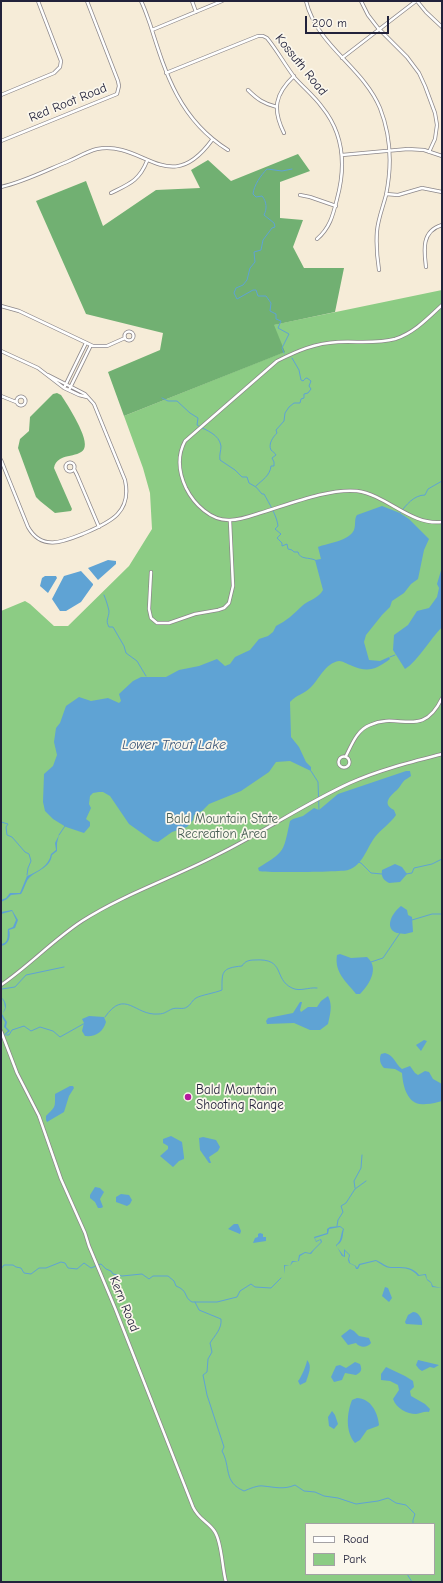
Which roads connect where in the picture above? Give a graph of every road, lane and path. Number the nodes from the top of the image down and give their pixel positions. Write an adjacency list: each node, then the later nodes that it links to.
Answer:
1 (38, 1): 17 (street)
2 (87, 1): 21 (street, Red Root Road)
3 (141, 1): 12 (street)
4 (192, 1): 9 (street)
5 (222, 1): 9 (street)
6 (306, 1): 13 (street)
7 (360, 1): 11 (street)
8 (417, 1): 10 (street); 11 (street)
9 (196, 12): 12 (street)
10 (442, 28)
11 (379, 29): 13 (street); 24 (street)
12 (152, 30): 14 (street)
13 (342, 58): 23 (street)
14 (166, 73): 15 (street, Kossuth Road); 20 (street)
15 (294, 76): 18 (street); 25 (street, Kossuth Road)
16 (248, 90): 18 (street)
17 (1, 95)
18 (277, 107): 19 (street)
19 (284, 133)
20 (212, 140): 22 (street); 27 (street)
21 (1, 141)
22 (228, 150)
23 (390, 150): 24 (street); 25 (street); 31 (street)
24 (429, 152): 26 (street)
25 (342, 155): 33 (street, Kossuth Road)
26 (442, 156)
27 (147, 161): 28 (street); 30 (street)
28 (1, 187)
29 (442, 192): 31 (street)
30 (111, 193)
31 (386, 194): 37 (street)
32 (300, 195): 33 (street)
33 (336, 206): 35 (street, Kossuth Road)
34 (442, 225): 36 (street)
35 (317, 239)
36 (426, 268)
37 (379, 270)
38 (442, 305): 54 (street)
39 (1, 306): 41 (street)
40 (125, 338): 42 (street)
41 (86, 343): 42 (street); 45 (street)
42 (91, 345): 46 (street)
43 (1, 351): 44 (street)
44 (48, 375): 45 (street); 47 (street)
45 (66, 384): 46 (street); 47 (street)
46 (71, 386): 48 (street); 50 (street)
47 (64, 388): 48 (street)
48 (69, 390): 50 (street)
49 (1, 396): 51 (street)
50 (87, 397): 56 (street)
51 (16, 402)
52 (1, 460): 56 (street)
53 (74, 469): 56 (street)
54 (230, 520): 55 (street); 57 (street)
55 (442, 522)
56 (99, 527)
57 (151, 572)
58 (442, 698): 60 (street)
59 (442, 754): 61 (street)
60 (346, 756): 60 (street)
61 (1, 985)
62 (1, 1032): 63 (street, Kern Road)
63 (226, 1582)

